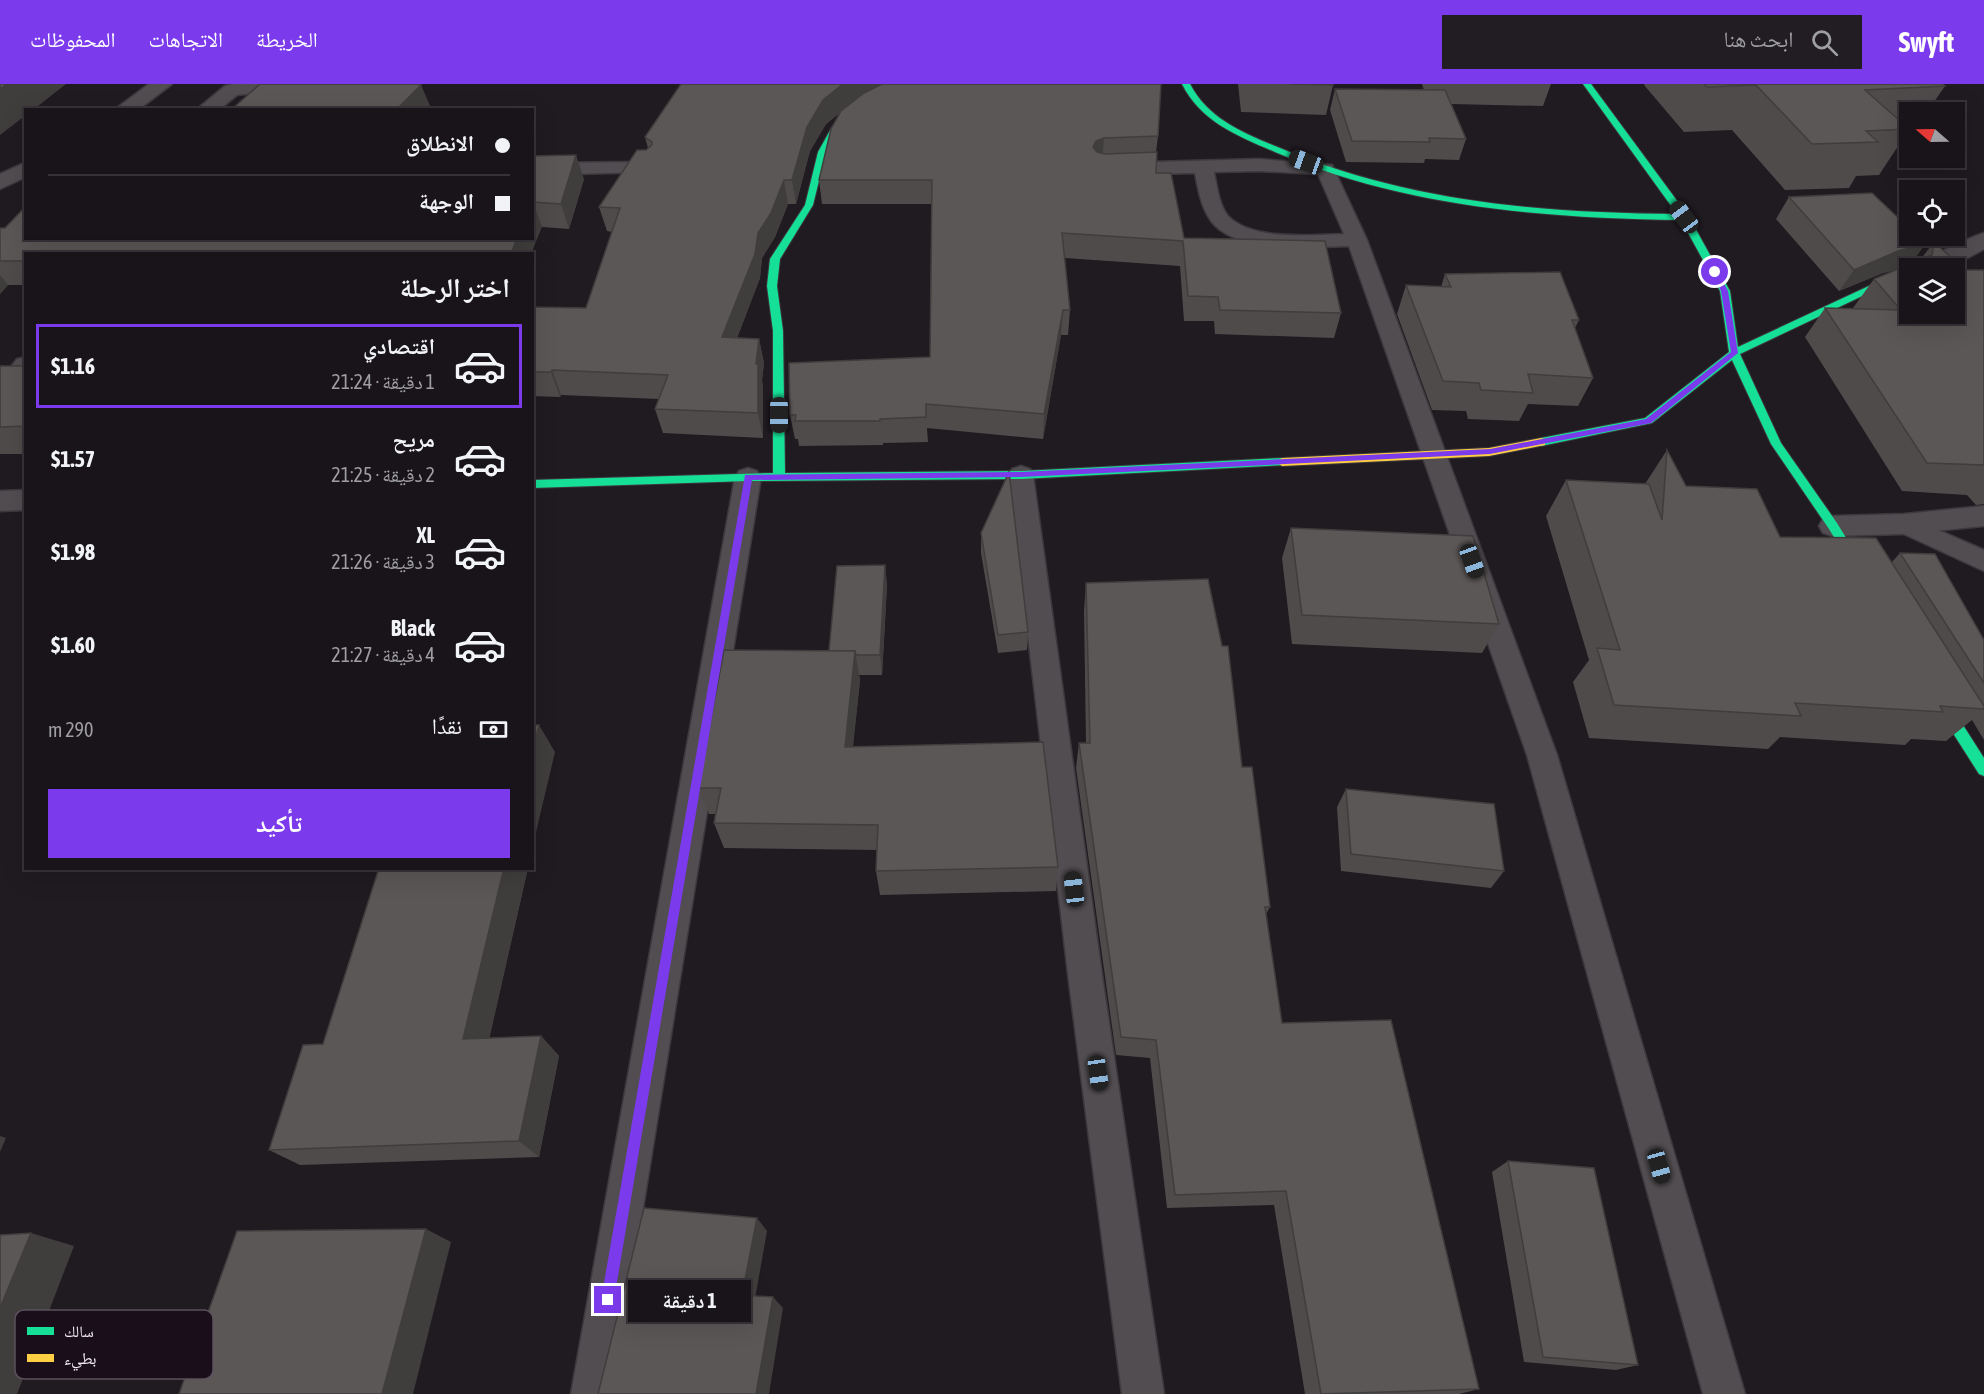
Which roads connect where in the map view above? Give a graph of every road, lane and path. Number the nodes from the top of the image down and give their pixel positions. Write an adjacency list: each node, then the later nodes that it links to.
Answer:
1 (162, 84): 7 (street)
2 (285, 84): 6 (street)
3 (909, 84): 26 (street)
4 (1186, 84): 13 (street)
5 (1587, 84): 16 (street)
6 (242, 86): 8 (street)
7 (138, 107)
8 (208, 108)
9 (1203, 167): 13 (lane); 14 (lane); 17 (lane)
10 (645, 168): 12 (street)
11 (24, 169): 15 (street)
12 (534, 169)
13 (1325, 169): 16 (street); 17 (lane)
14 (1103, 170)
15 (0, 183)
16 (1684, 217): 21 (street)
17 (1357, 240): 24 (lane)
18 (1984, 240): 19 (street)
19 (1951, 258)
20 (1899, 278): 21 (street)
21 (1734, 353): 24 (street); 32 (street)
22 (24, 368): 23 (street)
23 (0, 399)
24 (1434, 454): 25 (street); 39 (lane)
25 (1021, 475): 26 (street); 38 (lane)
26 (764, 477): 27 (street); 37 (lane)
27 (534, 484)
28 (24, 500): 29 (street)
29 (0, 501)
30 (1984, 516): 31 (street)
31 (1904, 524): 32 (street); 33 (lane)
32 (1833, 526): 34 (street)
33 (1984, 561)
34 (1870, 587)
35 (1926, 678): 36 (street)
36 (1984, 770)
37 (592, 1394)
38 (1143, 1394)
39 (1724, 1394)

